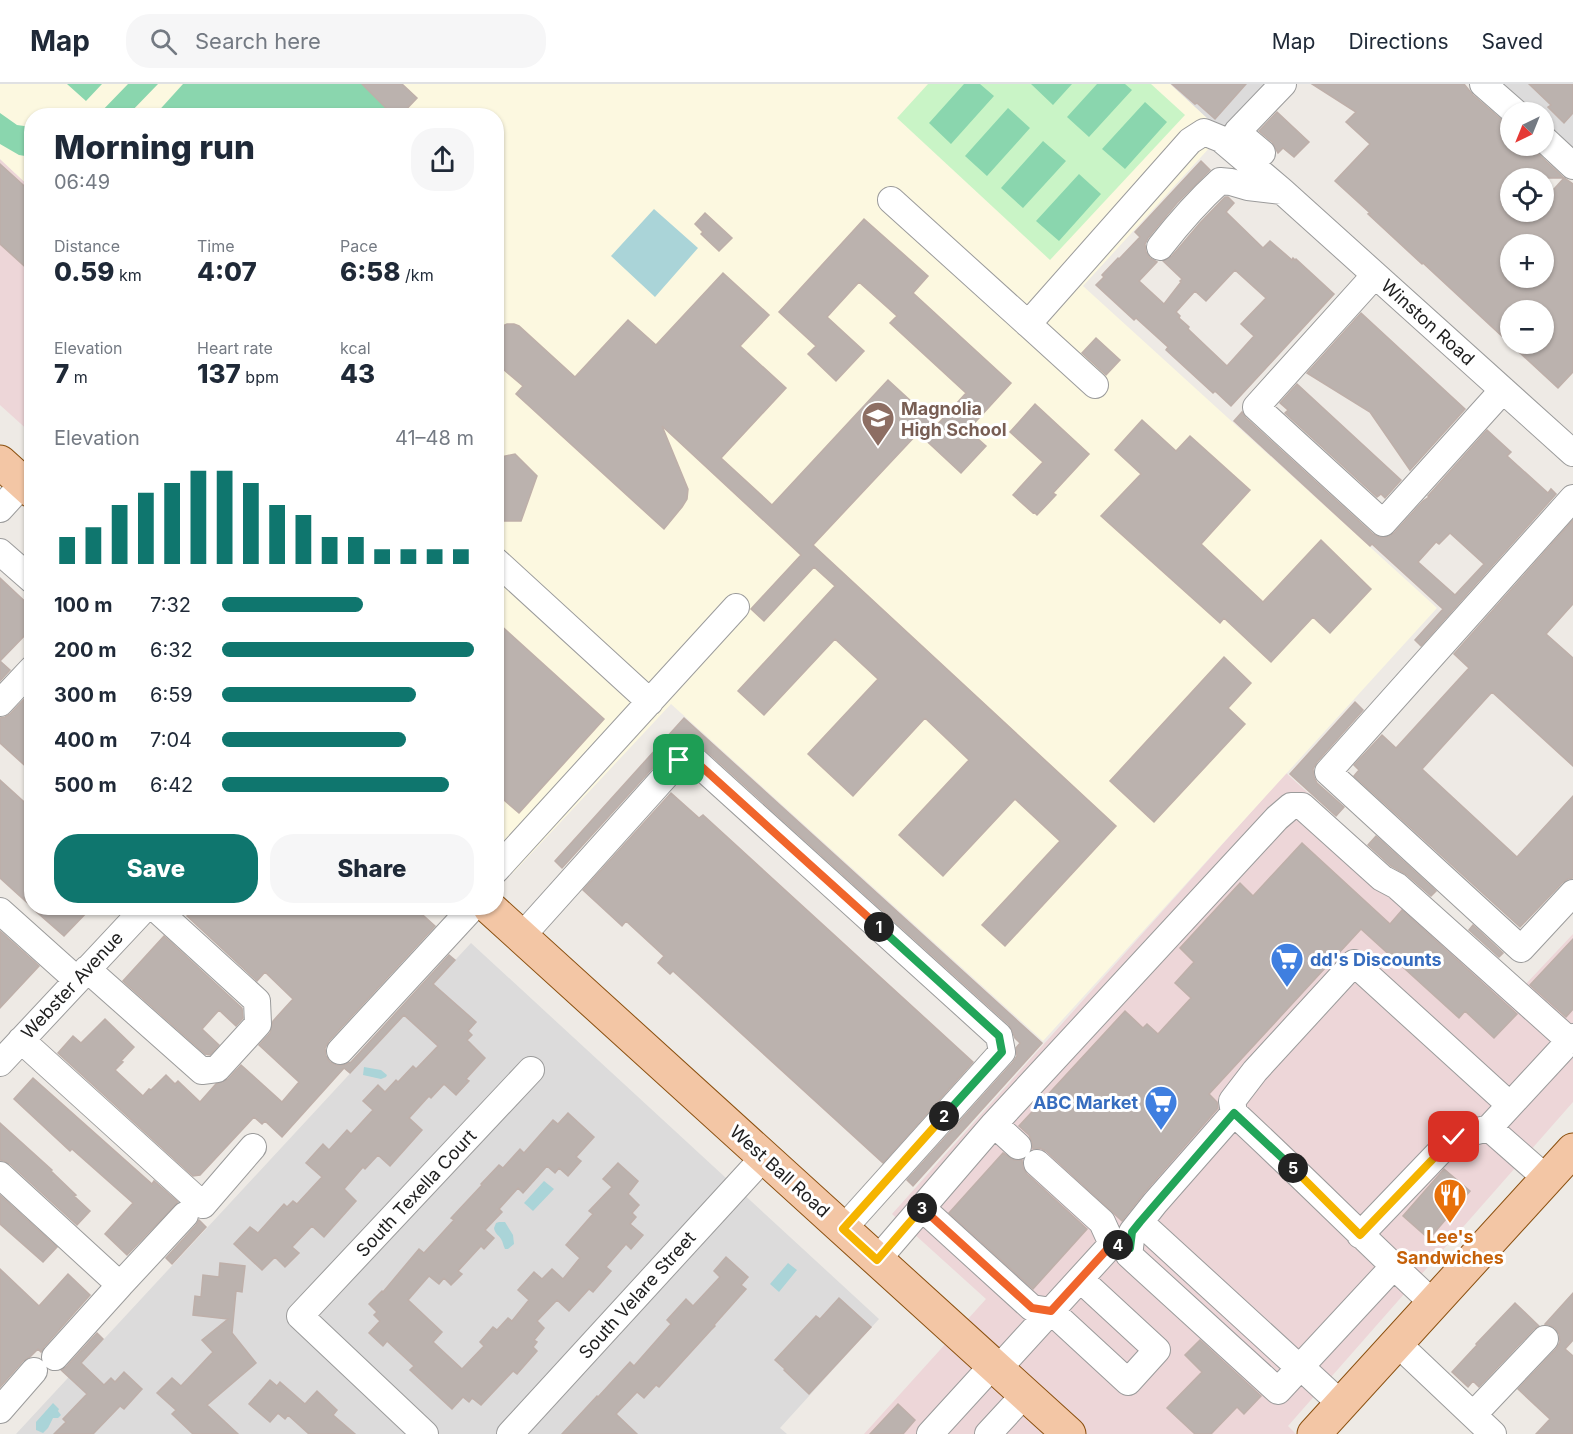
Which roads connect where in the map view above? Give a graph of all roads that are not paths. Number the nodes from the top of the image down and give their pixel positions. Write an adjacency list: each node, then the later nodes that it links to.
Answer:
1 (1282, 84): 6 (street)
2 (1483, 84): 3 (street)
3 (1504, 102)
4 (1554, 148): 5 (street)
5 (1573, 166)
6 (1282, 191): 8 (street); 9 (street, Winston Road); 10 (street, Winston Road)
7 (891, 200): 10 (street)
8 (1160, 247)
9 (1375, 275): 12 (street, Winston Road); 12 (street)
10 (1028, 324): 11 (street)
11 (1095, 385)
12 (1503, 390): 13 (street, Winston Road)
13 (1569, 442)
14 (22, 478): 16 (street)
15 (1573, 498): 25 (street)
16 (0, 509)
17 (0, 552): 19 (street)
18 (504, 568): 22 (street)
19 (24, 573)
20 (736, 607): 22 (street)
21 (24, 678): 23 (street)
22 (650, 702): 24 (street)
23 (0, 704)
24 (504, 861)
25 (1573, 893)
26 (0, 910): 32 (street)
27 (138, 915): 32 (street, Webster Avenue)
28 (163, 915): 32 (street)
29 (466, 915): 35 (street)
30 (498, 915): 31 (main road, West Ball Road)
31 (522, 936): 44 (main road, West Ball Road); 51 (street)
32 (82, 975): 34 (street, Webster Avenue)
33 (1571, 1039): 38 (street); 40 (street)
34 (21, 1040): 36 (street, Webster Avenue); 43 (street)
35 (340, 1051)
36 (0, 1063)
37 (531, 1070): 68 (street, South Texella Court)
38 (1510, 1105): 39 (street); 41 (street)
39 (1234, 1113): 50 (street); 52 (street)
40 (994, 1124): 42 (street); 48 (street)
41 (1489, 1128): 46 (street); 52 (street)
42 (1018, 1146)
43 (253, 1147)
44 (764, 1157): 51 (main road, West Ball Road); 69 (street, South Velare Street)
45 (1037, 1162): 53 (street)
46 (1563, 1168): 58 (main road)
47 (0, 1175): 57 (street)
48 (922, 1208): 54 (street); 59 (street)
49 (185, 1215): 57 (street)
50 (1140, 1222): 53 (street); 62 (street)
51 (843, 1229): 54 (main road, West Ball Road)
52 (1360, 1235): 55 (street)
53 (1121, 1246): 56 (street); 62 (street)
54 (877, 1260): 63 (main road, West Ball Road)
55 (1394, 1266): 58 (street); 62 (street)
56 (1080, 1279): 59 (street); 59 (street)
57 (120, 1286): 66 (street)
58 (1433, 1303): 61 (main road)
59 (1051, 1311): 63 (street)
60 (1545, 1339): 67 (street)
61 (1397, 1343): 65 (main road); 67 (street)
62 (1301, 1366): 65 (street)
63 (996, 1367): 64 (main road, West Ball Road); 70 (street)
64 (1025, 1394): 71 (street); 72 (main road, West Ball Road)
65 (1341, 1404): 73 (main road)
66 (0, 1410)
67 (1473, 1415): 74 (street)
68 (424, 1434)
69 (510, 1434)
70 (930, 1434)
71 (988, 1434)
72 (1069, 1434)
73 (1314, 1434)
74 (1493, 1434)

